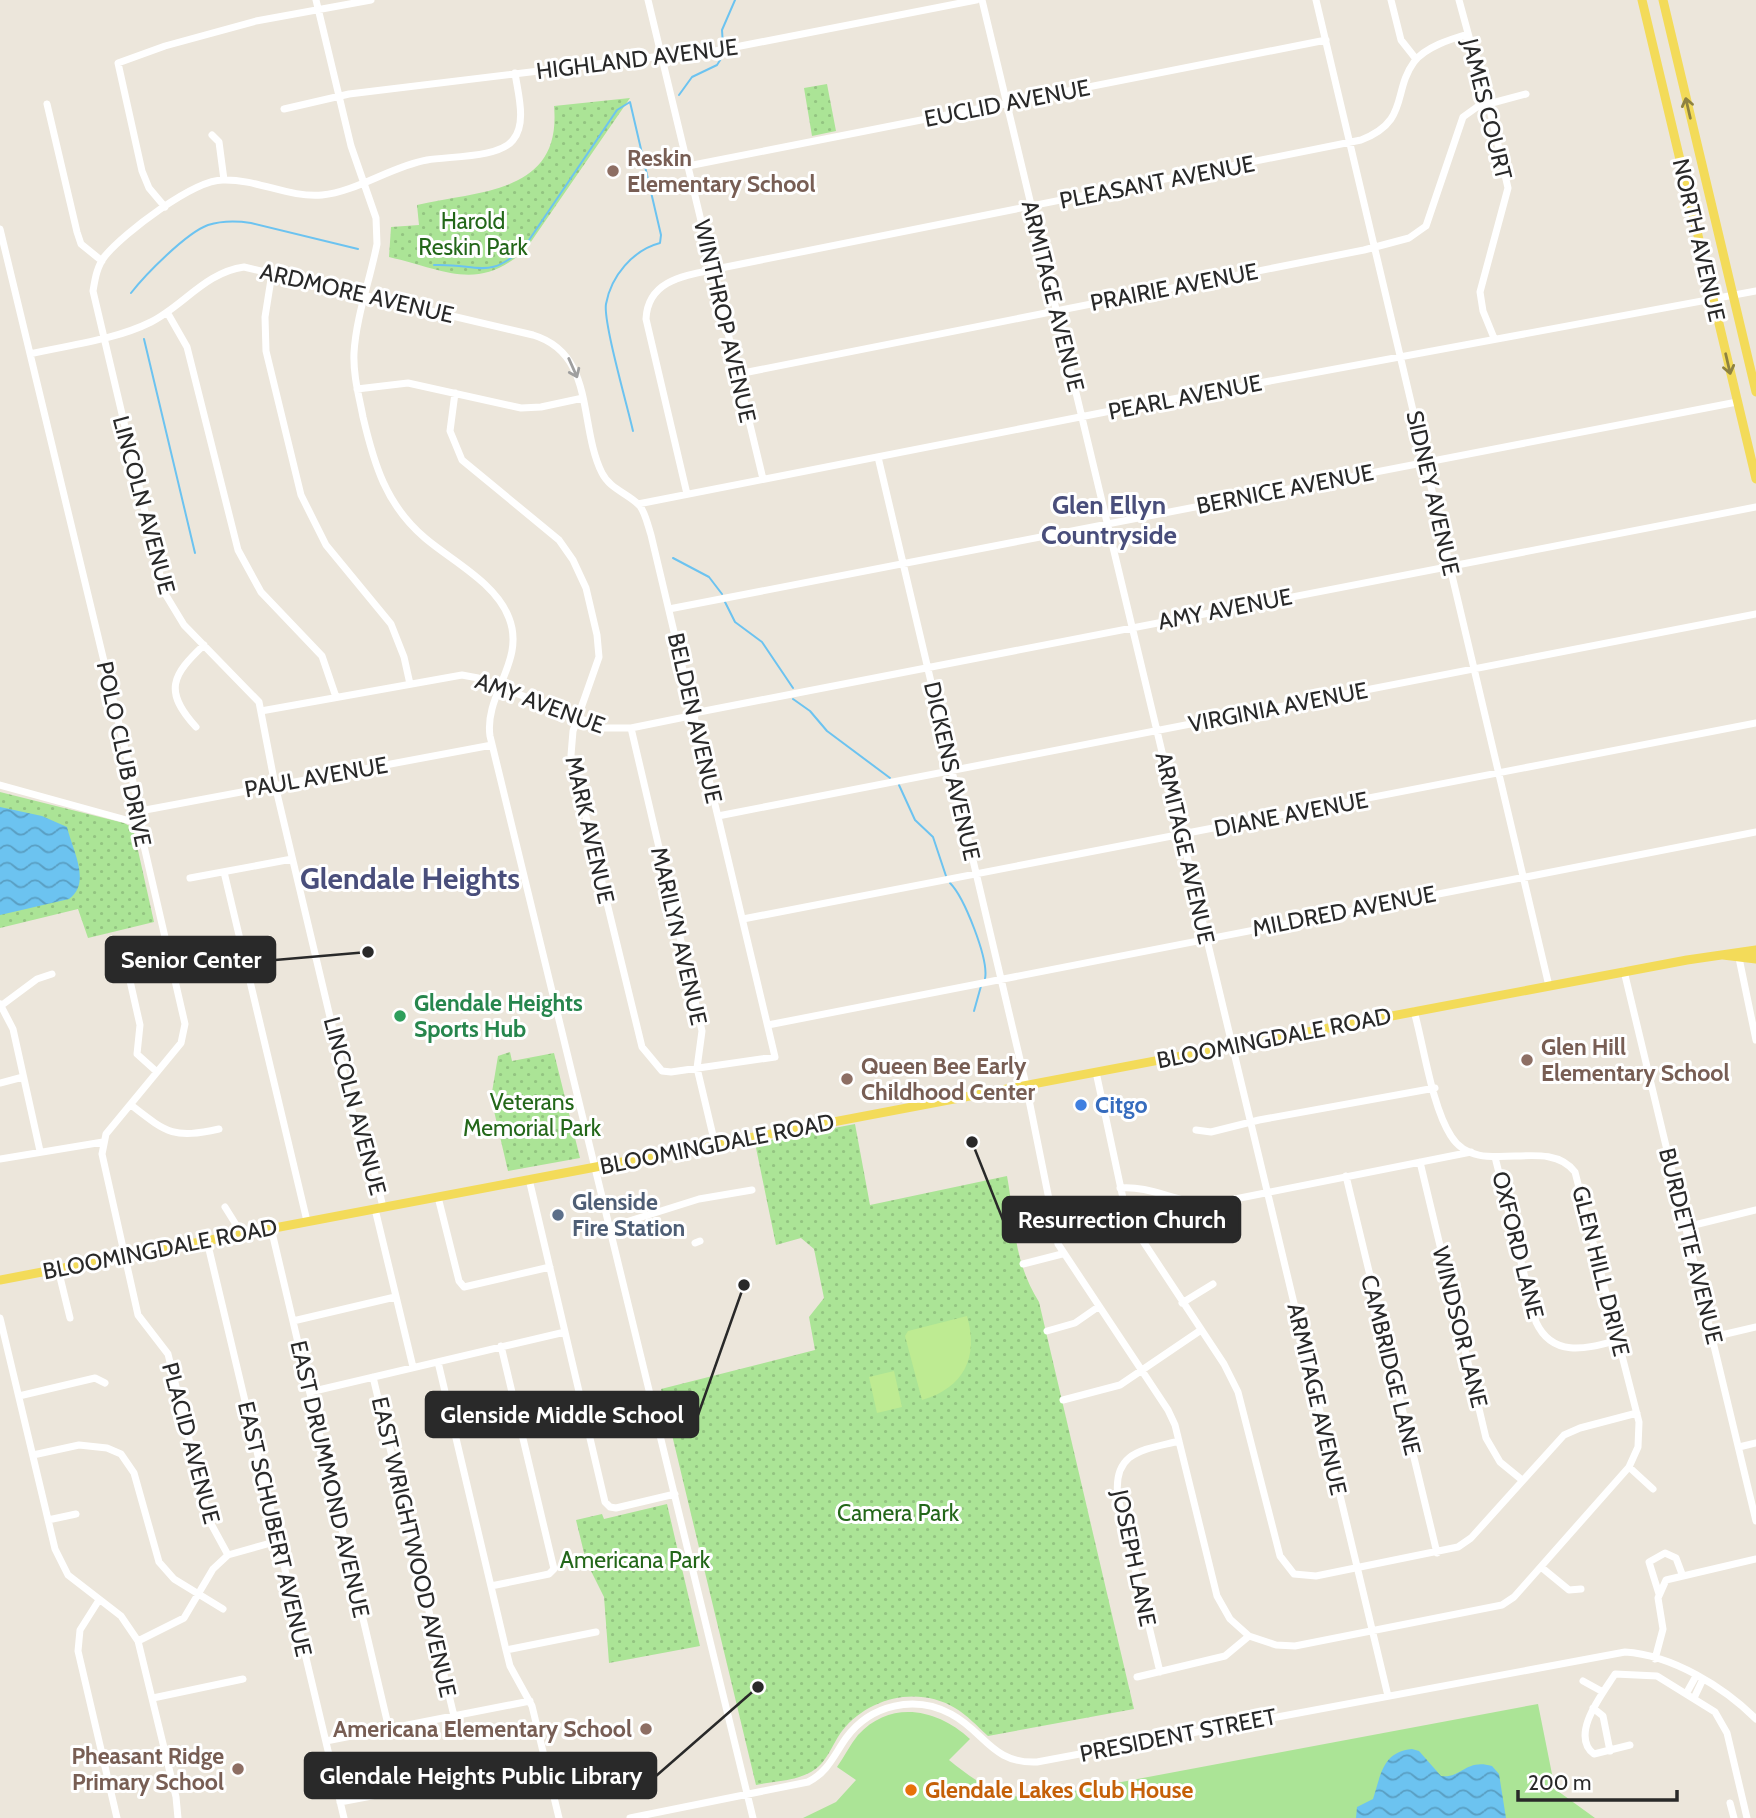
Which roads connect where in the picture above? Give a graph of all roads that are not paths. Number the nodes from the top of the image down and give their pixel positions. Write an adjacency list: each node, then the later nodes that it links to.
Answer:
1 (371, 0): 10 (street)
2 (648, 0): 13 (street, WINTHROP AVENUE)
3 (976, 0): 13 (street, HIGHLAND AVENUE)
4 (982, 0): 18 (street, ARMITAGE AVENUE)
5 (1316, 0): 12 (street, SIDNEY AVENUE)
6 (1391, 0): 14 (street)
7 (1459, 0): 11 (street, JAMES COURT)
8 (1642, 0): 37 (main road, NORTH AVENUE)
9 (1663, 0): 35 (main road, NORTH AVENUE, one-way to 9)
10 (316, 4): 17 (street); 28 (street)
11 (1468, 34): 14 (street); 19 (street, JAMES COURT)
12 (1326, 40): 18 (street, EUCLID AVENUE); 23 (street, SIDNEY AVENUE)
13 (662, 59): 15 (street, HIGHLAND AVENUE); 24 (street, WINTHROP AVENUE)
14 (1416, 59): 23 (street, PLEASANT AVENUE)
15 (515, 73): 17 (street, HIGHLAND AVENUE); 26 (street)
16 (1526, 94): 19 (street, PRAIRIE AVENUE)
17 (337, 97): 21 (street, HIGHLAND AVENUE); 26 (street)
18 (1007, 102): 24 (street, EUCLID AVENUE); 27 (street, ARMITAGE AVENUE)
19 (1489, 103): 30 (street, PRAIRIE AVENUE); 41 (street, JAMES COURT)
20 (47, 104): 31 (street)
21 (284, 109)
22 (212, 135): 25 (street)
23 (1350, 142): 27 (street, PLEASANT AVENUE); 30 (street, SIDNEY AVENUE)
24 (688, 166): 32 (street, WINTHROP AVENUE)
25 (224, 180): 26 (street); 28 (street)
26 (364, 181): 36 (street)
27 (1031, 206): 32 (street, PLEASANT AVENUE); 38 (street, ARMITAGE AVENUE)
28 (165, 207): 31 (street)
29 (0, 229): 42 (street, POLO CLUB DRIVE)
30 (1376, 247): 38 (street, PRAIRIE AVENUE); 43 (street, SIDNEY AVENUE)
31 (102, 261): 40 (street, LINCOLN AVENUE)
32 (713, 270): 44 (street, WINTHROP AVENUE); 55 (street, PLEASANT AVENUE)
33 (272, 273): 36 (street, ARDMORE AVENUE); 39 (street, ARDMORE AVENUE); 67 (street)
34 (1756, 291): 35 (street, PEARL AVENUE)
35 (1733, 293): 37 (street, PEARL AVENUE); 46 (main road, NORTH AVENUE)
36 (366, 296): 45 (street); 48 (street, ARDMORE AVENUE, one-way to 48)
37 (1712, 298): 41 (street, PEARL AVENUE); 49 (main road, NORTH AVENUE, one-way to 49)
38 (1057, 309): 44 (street, PRAIRIE AVENUE); 50 (street, ARMITAGE AVENUE)
39 (167, 312): 40 (street, ARDMORE AVENUE); 69 (street)
40 (102, 337): 42 (street, ARDMORE AVENUE); 64 (street, LINCOLN AVENUE)
41 (1494, 338): 43 (street, PEARL AVENUE)
42 (30, 354): 82 (street, POLO CLUB DRIVE)
43 (1400, 356): 50 (street, PEARL AVENUE); 52 (street, SIDNEY AVENUE)
44 (738, 374): 53 (street, WINTHROP AVENUE)
45 (357, 389): 47 (street); 68 (street)
46 (1756, 392)
47 (454, 393): 48 (street); 72 (street, MARK AVENUE)
48 (583, 398): 56 (street, BELDEN AVENUE)
49 (1737, 402): 52 (street, BERNICE AVENUE); 54 (main road, NORTH AVENUE)
50 (1083, 417): 51 (street, PEARL AVENUE); 58 (street, ARMITAGE AVENUE)
51 (878, 457): 53 (street, PEARL AVENUE); 59 (street, DICKENS AVENUE)
52 (1426, 462): 58 (street, BERNICE AVENUE); 60 (street, SIDNEY AVENUE)
53 (763, 479): 55 (street, PEARL AVENUE)
54 (1756, 479)
55 (687, 494): 56 (street, PEARL AVENUE)
56 (638, 504): 61 (street, BELDEN AVENUE)
57 (1756, 506): 60 (street, AMY AVENUE)
58 (1108, 523): 59 (street, BERNICE AVENUE); 63 (street, ARMITAGE AVENUE)
59 (903, 563): 61 (street, BERNICE AVENUE); 65 (street, DICKENS AVENUE)
60 (1451, 565): 63 (street, AMY AVENUE); 66 (street, SIDNEY AVENUE)
61 (669, 609): 71 (street, BELDEN AVENUE)
62 (1756, 614): 66 (street, VIRGINIA AVENUE)
63 (1132, 627): 65 (street, AMY AVENUE); 76 (street, ARMITAGE AVENUE)
64 (204, 645): 70 (street, LINCOLN AVENUE); 74 (street)
65 (927, 666): 71 (street, AMY AVENUE); 78 (street, DICKENS AVENUE)
66 (1475, 670): 76 (street, VIRGINIA AVENUE); 79 (street, SIDNEY AVENUE)
67 (410, 684): 68 (street, AMY AVENUE); 69 (street, AMY AVENUE)
68 (502, 687): 72 (street, AMY AVENUE); 77 (street)
69 (336, 697): 70 (street, AMY AVENUE)
70 (261, 711): 81 (street, LINCOLN AVENUE)
71 (694, 714): 75 (street, AMY AVENUE); 83 (street, BELDEN AVENUE)
72 (578, 719): 75 (street, AMY AVENUE); 108 (street, MARK AVENUE)
73 (1756, 723): 79 (street, DIANE AVENUE)
74 (196, 727)
75 (631, 728): 108 (street, MARILYN AVENUE)
76 (1157, 731): 78 (street, VIRGINIA AVENUE); 86 (street, ARMITAGE AVENUE)
77 (492, 745): 81 (street, PAUL AVENUE); 126 (street)
78 (952, 771): 83 (street, VIRGINIA AVENUE); 89 (street, DICKENS AVENUE)
79 (1500, 773): 86 (street, DIANE AVENUE); 90 (street, SIDNEY AVENUE)
80 (0, 785): 84 (street)
81 (275, 785): 82 (street, PAUL AVENUE); 87 (street, LINCOLN AVENUE)
82 (140, 811): 84 (street, POLO CLUB DRIVE)
83 (718, 816): 92 (street, BELDEN AVENUE)
84 (141, 824): 95 (street, POLO CLUB DRIVE)
85 (1756, 832): 90 (street, MILDRED AVENUE)
86 (1183, 834): 89 (street, DIANE AVENUE); 93 (street, ARMITAGE AVENUE)
87 (292, 859): 88 (street); 134 (street, LINCOLN AVENUE)
88 (225, 872): 91 (street); 136 (street)
89 (976, 874): 92 (street, DIANE AVENUE); 101 (street, DICKENS AVENUE)
90 (1523, 877): 93 (street, MILDRED AVENUE); 102 (street, SIDNEY AVENUE)
91 (190, 878)
92 (743, 919): 105 (street, BELDEN AVENUE)
93 (1207, 938): 101 (street, MILDRED AVENUE); 107 (street, ARMITAGE AVENUE)
94 (1756, 950): 96 (main road, BLOOMINGDALE ROAD)
95 (169, 951): 109 (street, POLO CLUB DRIVE); 109 (street)
96 (1723, 955): 97 (main road, BLOOMINGDALE ROAD); 99 (main road, BLOOMINGDALE ROAD)
97 (1739, 958): 98 (main road, BLOOMINGDALE ROAD); 106 (street)
98 (1756, 959)
99 (1624, 971): 102 (main road, BLOOMINGDALE ROAD); 138 (street, BURDETTE AVENUE)
100 (52, 974): 103 (street)
101 (1001, 980): 105 (street, MILDRED AVENUE); 113 (street, DICKENS AVENUE)
102 (1549, 986): 104 (main road, BLOOMINGDALE ROAD)
103 (1, 1004): 111 (street)
104 (1415, 1011): 107 (main road, BLOOMINGDALE ROAD); 114 (street)
105 (768, 1025): 108 (street, BELDEN AVENUE)
106 (1756, 1040)
107 (1232, 1046): 110 (main road, BLOOMINGDALE ROAD); 116 (street, ARMITAGE AVENUE)
108 (698, 1068): 120 (street, MARILYN AVENUE)
109 (157, 1072): 115 (street, POLO CLUB DRIVE)
110 (1096, 1072): 113 (main road, BLOOMINGDALE ROAD); 129 (street)
111 (23, 1077): 112 (street); 121 (street)
112 (0, 1083)
113 (1026, 1085): 120 (main road, BLOOMINGDALE ROAD); 142 (street, DICKENS AVENUE)
114 (1434, 1088): 116 (street); 122 (street)
115 (131, 1105): 117 (street); 119 (street, POLO CLUB DRIVE)
116 (1250, 1122): 118 (street); 131 (street, ARMITAGE AVENUE)
117 (219, 1129)
118 (1196, 1130)
119 (103, 1142): 121 (street); 143 (street)
120 (715, 1144): 126 (main road, BLOOMINGDALE ROAD)
121 (40, 1151): 124 (street)
122 (1471, 1152): 123 (street, GLEN HILL DRIVE); 125 (street)
123 (1495, 1157): 160 (street, GLEN HILL DRIVE); 160 (street, OXFORD LANE)
124 (0, 1159)
125 (1420, 1162): 127 (street); 176 (street, WINDSOR LANE)
126 (594, 1167): 128 (main road, BLOOMINGDALE ROAD); 137 (street)
127 (1346, 1176): 131 (street); 183 (street, CAMBRIDGE LANE)
128 (529, 1180): 132 (main road, BLOOMINGDALE ROAD); 145 (street)
129 (1120, 1188): 131 (street); 150 (street)
130 (752, 1190): 137 (street)
131 (1267, 1191): 187 (street, ARMITAGE AVENUE)
132 (438, 1197): 134 (main road, BLOOMINGDALE ROAD); 145 (street)
133 (225, 1207): 140 (street)
134 (379, 1208): 136 (main road, BLOOMINGDALE ROAD); 149 (street, LINCOLN AVENUE)
135 (1756, 1210): 138 (street)
136 (307, 1221): 139 (main road, BLOOMINGDALE ROAD)
137 (610, 1227): 178 (street)
138 (1686, 1227): 159 (street, BURDETTE AVENUE)
139 (271, 1228): 140 (main road, BLOOMINGDALE ROAD); 154 (street, EAST DRUMMOND AVENUE)
140 (237, 1235): 141 (main road, BLOOMINGDALE ROAD)
141 (207, 1241): 143 (main road, BLOOMINGDALE ROAD); 182 (street, EAST SCHUBERT AVENUE)
142 (1062, 1254): 144 (street); 151 (street, DICKENS AVENUE)
143 (125, 1256): 146 (main road, BLOOMINGDALE ROAD); 184 (street, PLACID AVENUE)
144 (1023, 1264)
145 (550, 1267): 158 (street)
146 (58, 1269): 147 (main road, BLOOMINGDALE ROAD); 153 (street)
147 (0, 1280)
148 (1213, 1284): 150 (street)
149 (395, 1297): 154 (street); 163 (street, LINCOLN AVENUE)
150 (1182, 1303): 156 (street)
151 (1098, 1307): 157 (street); 164 (street, DICKENS AVENUE)
152 (0, 1318): 168 (street)
153 (70, 1318)
154 (293, 1321): 167 (street, EAST DRUMMOND AVENUE)
155 (1756, 1327): 159 (street)
156 (1201, 1330): 164 (street); 187 (street)
157 (1047, 1331)
158 (565, 1332): 161 (street); 178 (street)
159 (1713, 1337): 173 (street, BURDETTE AVENUE)
160 (1619, 1340): 170 (street, GLEN HILL DRIVE)
161 (501, 1346): 162 (street); 189 (street)
162 (438, 1362): 163 (street); 189 (street)
163 (413, 1367): 165 (street)
164 (1142, 1371): 169 (street); 171 (street, DICKENS AVENUE)
165 (373, 1377): 167 (street); 212 (street, EAST WRIGHTWOOD AVENUE)
166 (105, 1383): 168 (street)
167 (310, 1392): 214 (street, EAST DRUMMOND AVENUE)
168 (19, 1396): 174 (street)
169 (1063, 1400)
170 (1637, 1413): 175 (street, GLEN HILL DRIVE); 176 (street)
171 (1179, 1441): 197 (street, DICKENS AVENUE); 201 (street, JOSEPH LANE)
172 (1756, 1443): 173 (street)
173 (1739, 1447): 181 (street, BURDETTE AVENUE)
174 (33, 1455): 180 (street); 191 (street)
175 (1629, 1466): 177 (street); 186 (street)
176 (1522, 1480): 183 (street)
177 (1653, 1489)
178 (675, 1494): 219 (street)
179 (76, 1514): 180 (street)
180 (48, 1520): 193 (street)
181 (1756, 1521)
182 (278, 1541): 184 (street); 215 (street, EAST SCHUBERT AVENUE)
183 (1437, 1553): 187 (street)
184 (228, 1555): 191 (street)
185 (1756, 1559): 188 (street)
186 (1541, 1567): 190 (street); 195 (street)
187 (1357, 1568): 195 (street, ARMITAGE AVENUE)
188 (1682, 1574): 192 (street); 192 (street)
189 (491, 1586): 199 (street)
190 (1581, 1589)
191 (199, 1594): 194 (street); 198 (street)
192 (1658, 1594): 200 (street)
193 (99, 1600): 198 (street); 223 (street)
194 (223, 1609)
195 (1373, 1631): 197 (street); 207 (street, ARMITAGE AVENUE)
196 (596, 1632): 199 (street)
197 (1249, 1636): 201 (street)
198 (138, 1641): 209 (street)
199 (506, 1650): 210 (street)
200 (1654, 1659): 203 (street, PRESIDENT STREET); 207 (street, PRESIDENT STREET)
201 (1160, 1672): 202 (street)
202 (1137, 1677)
203 (1700, 1677): 208 (street); 213 (street, PRESIDENT STREET)
204 (243, 1679): 209 (street)
205 (1583, 1681): 206 (street)
206 (1603, 1692): 208 (street); 211 (street)
207 (1388, 1696): 219 (street, PRESIDENT STREET)
208 (1690, 1696): 231 (street)
209 (153, 1698): 224 (street)
210 (530, 1701): 212 (street); 218 (street)
211 (1593, 1709): 217 (street); 217 (street)
212 (454, 1716): 214 (street)
213 (1756, 1719)
214 (389, 1729): 215 (street)
215 (326, 1741): 220 (street, EAST SCHUBERT AVENUE)
216 (1630, 1745): 217 (street)
217 (1610, 1751)
218 (546, 1763): 220 (street); 226 (street)
219 (748, 1795): 222 (street, PRESIDENT STREET); 229 (street)
220 (340, 1802): 225 (street, EAST SCHUBERT AVENUE)
221 (1730, 1803): 230 (street)
222 (680, 1809): 227 (street, PRESIDENT STREET); 228 (street)
223 (117, 1818)
224 (178, 1818)
225 (344, 1818)
226 (559, 1818)
227 (630, 1818)
228 (682, 1818)
229 (753, 1818)
230 (1734, 1818)
231 (1747, 1818)

